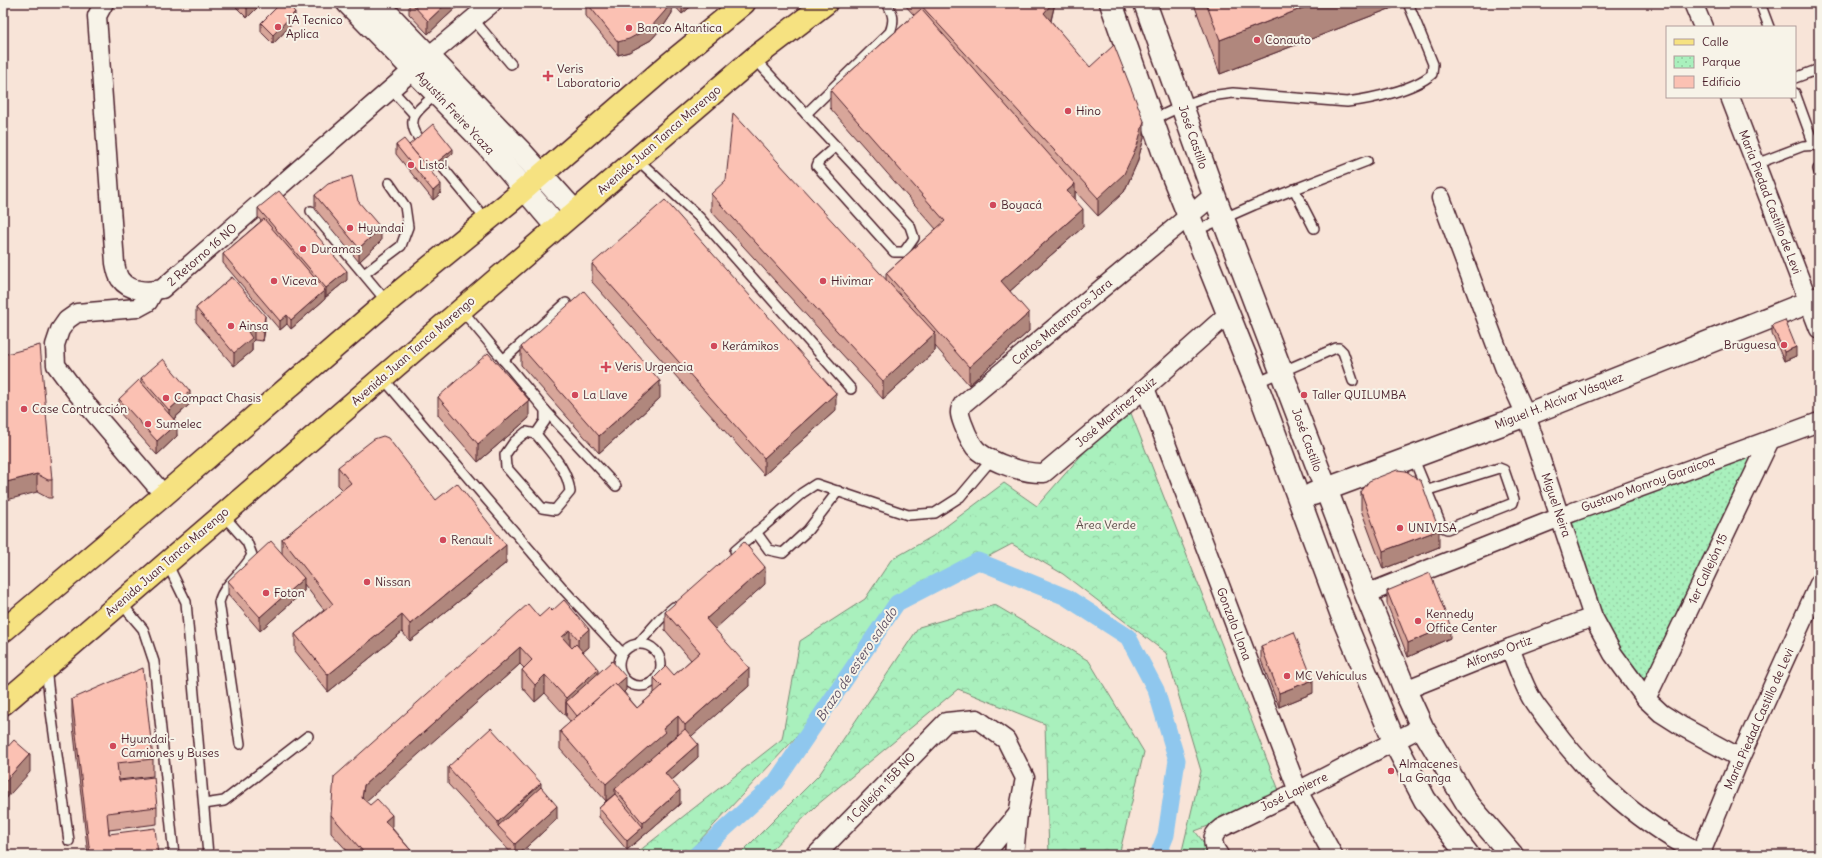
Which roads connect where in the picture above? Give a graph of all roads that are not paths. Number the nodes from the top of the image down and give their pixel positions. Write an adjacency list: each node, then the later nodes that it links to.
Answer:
1 (104, 3): 50 (street, 2 Retorno 16 NO)
2 (348, 3): 17 (street, Agustín Freire Ycaza)
3 (377, 3): 17 (street, Agustín Freire Ycaza)
4 (492, 3): 13 (street, 2 Retorno 16 NO)
5 (744, 3): 36 (main road)
6 (826, 3): 16 (main road, Avenida Juan Tanca Marengo)
7 (887, 3): 27 (lane)
8 (1111, 3): 28 (street)
9 (1145, 3): 25 (street, José Castillo)
10 (1408, 3): 25 (lane)
11 (1693, 3): 14 (street)
12 (1760, 3): 15 (lane)
13 (473, 19): 17 (street, 2 Retorno 16 NO); 18 (lane)
14 (1703, 26)
15 (1769, 26)
16 (754, 58): 27 (lane); 32 (main road, Avenida Juan Tanca Marengo)
17 (421, 63): 21 (street, 2 Retorno 16 NO); 22 (street, Agustín Freire Ycaza); 36 (street, Agustín Freire Ycaza)
18 (511, 64)
19 (1819, 69): 20 (lane)
20 (1796, 78)
21 (391, 89): 26 (lane); 50 (street, 2 Retorno 16 NO)
22 (436, 94): 26 (lane); 39 (street, Agustín Freire Ycaza)
23 (1796, 95): 30 (lane)
24 (1730, 98): 35 (street, María Piedad Castillo de Levi)
25 (1182, 106): 28 (lane); 40 (street, José Castillo)
26 (414, 114): 29 (lane)
27 (806, 114): 31 (lane)
28 (1152, 120): 46 (street)
29 (420, 140)
30 (1816, 145): 35 (lane)
31 (836, 146): 31 (lane)
32 (637, 159): 43 (main road, Avenida Juan Tanca Marengo); 63 (lane)
33 (1367, 161): 38 (lane)
34 (440, 164): 45 (lane)
35 (1756, 164): 51 (street, María Piedad Castillo de Levi)
36 (542, 175): 39 (main road); 43 (street, Agustín Freire Ycaza)
37 (389, 183): 49 (lane)
38 (1294, 189): 44 (lane); 48 (lane)
39 (524, 190): 45 (main road); 47 (street, Agustín Freire Ycaza)
40 (1214, 195): 44 (street, José Castillo); 46 (street, Carlos Matamoros Jara)
41 (1441, 198): 65 (street, Miguel Neira)
42 (311, 211): 49 (lane)
43 (575, 212): 47 (main road, Avenida Juan Tanca Marengo)
44 (1223, 217): 46 (lane); 58 (street, José Castillo)
45 (487, 221): 52 (main road)
46 (1191, 224): 55 (street); 70 (street, Carlos Matamoros Jara)
47 (557, 227): 54 (main road, Avenida Juan Tanca Marengo)
48 (1314, 228)
49 (364, 274): 52 (lane)
50 (154, 291): 75 (street)
51 (1814, 300): 56 (street, María Piedad Castillo de Levi); 65 (street, Miguel H. Alcívar Vásquez)
52 (387, 302): 75 (main road)
53 (566, 303): 57 (lane)
54 (461, 309): 57 (lane); 59 (main road, Avenida Juan Tanca Marengo)
55 (1228, 314): 61 (street); 62 (street, José Martínez Ruiz)
56 (1819, 329)
57 (503, 360): 64 (lane)
58 (1282, 372): 60 (lane); 61 (lane); 72 (street, José Castillo)
59 (382, 377): 77 (main road, Avenida Juan Tanca Marengo); 90 (lane)
60 (1354, 381)
61 (1256, 383): 76 (street)
62 (1145, 388): 70 (street, José Martínez Ruiz); 100 (street, Gonzalo Llona)
63 (851, 389)
64 (545, 410): 67 (lane); 71 (lane)
65 (1526, 415): 69 (street, Miguel H. Alcívar Vásquez); 78 (street, Miguel Neira)
66 (1819, 422): 68 (street, Gustavo Monroy Garaicoa)
67 (536, 434): 67 (lane)
68 (1770, 440): 78 (street, Gustavo Monroy Garaicoa); 93 (street, 1er Callejón 15)
69 (1413, 457): 72 (street, Miguel H. Alcívar Vásquez); 73 (lane)
70 (992, 459): 74 (lane)
71 (616, 486)
72 (1326, 489): 76 (street, Miguel H. Alcívar Vásquez); 83 (street, José Castillo)
73 (1428, 490): 73 (lane)
74 (838, 491): 79 (lane); 79 (lane)
75 (164, 495): 87 (main road)
76 (1298, 499): 97 (street)
77 (223, 514): 81 (main road, Avenida Juan Tanca Marengo); 98 (lane)
78 (1561, 517): 83 (street, Gustavo Monroy Garaicoa); 86 (street, Miguel Neira)
79 (756, 532): 80 (lane)
80 (731, 555)
81 (167, 563): 85 (main road, Avenida Juan Tanca Marengo); 101 (lane)
82 (1819, 584): 99 (street, María Piedad Castillo de Levi)
83 (1366, 594): 92 (street, José Castillo)
84 (682, 599): 88 (lane)
85 (120, 602): 91 (main road, Avenida Juan Tanca Marengo); 105 (lane)
86 (1594, 617): 89 (street, Alfonso Ortiz); 93 (street, Miguel Neira)
87 (3, 631)
88 (639, 644): 90 (lane); 90 (lane)
89 (1510, 648): 92 (street, Alfonso Ortiz); 104 (street)
90 (622, 654)
91 (46, 666): 94 (main road, Avenida Juan Tanca Marengo); 103 (lane)
92 (1405, 690): 95 (street, José Castillo)
93 (1646, 699): 99 (street, Miguel Neira)
94 (3, 704)
95 (1422, 727): 97 (street, José Lapierre); 113 (street, José Castillo)
96 (308, 736): 101 (lane)
97 (1394, 740): 100 (street, José Lapierre); 112 (street)
98 (240, 744)
99 (1740, 758): 104 (street, María Piedad Castillo de Levi)
100 (1298, 792): 110 (street, José Lapierre); 111 (street, Gonzalo Llona)
101 (204, 804): 106 (lane)
102 (1018, 814): 107 (street, 1 Callejón 15B NO); 108 (street); 109 (street)
103 (69, 841)
104 (1702, 854)
105 (174, 855)
106 (208, 855)
107 (816, 855)
108 (984, 855)
109 (1014, 855)
110 (1219, 855)
111 (1333, 855)
112 (1468, 855)
113 (1512, 855)

